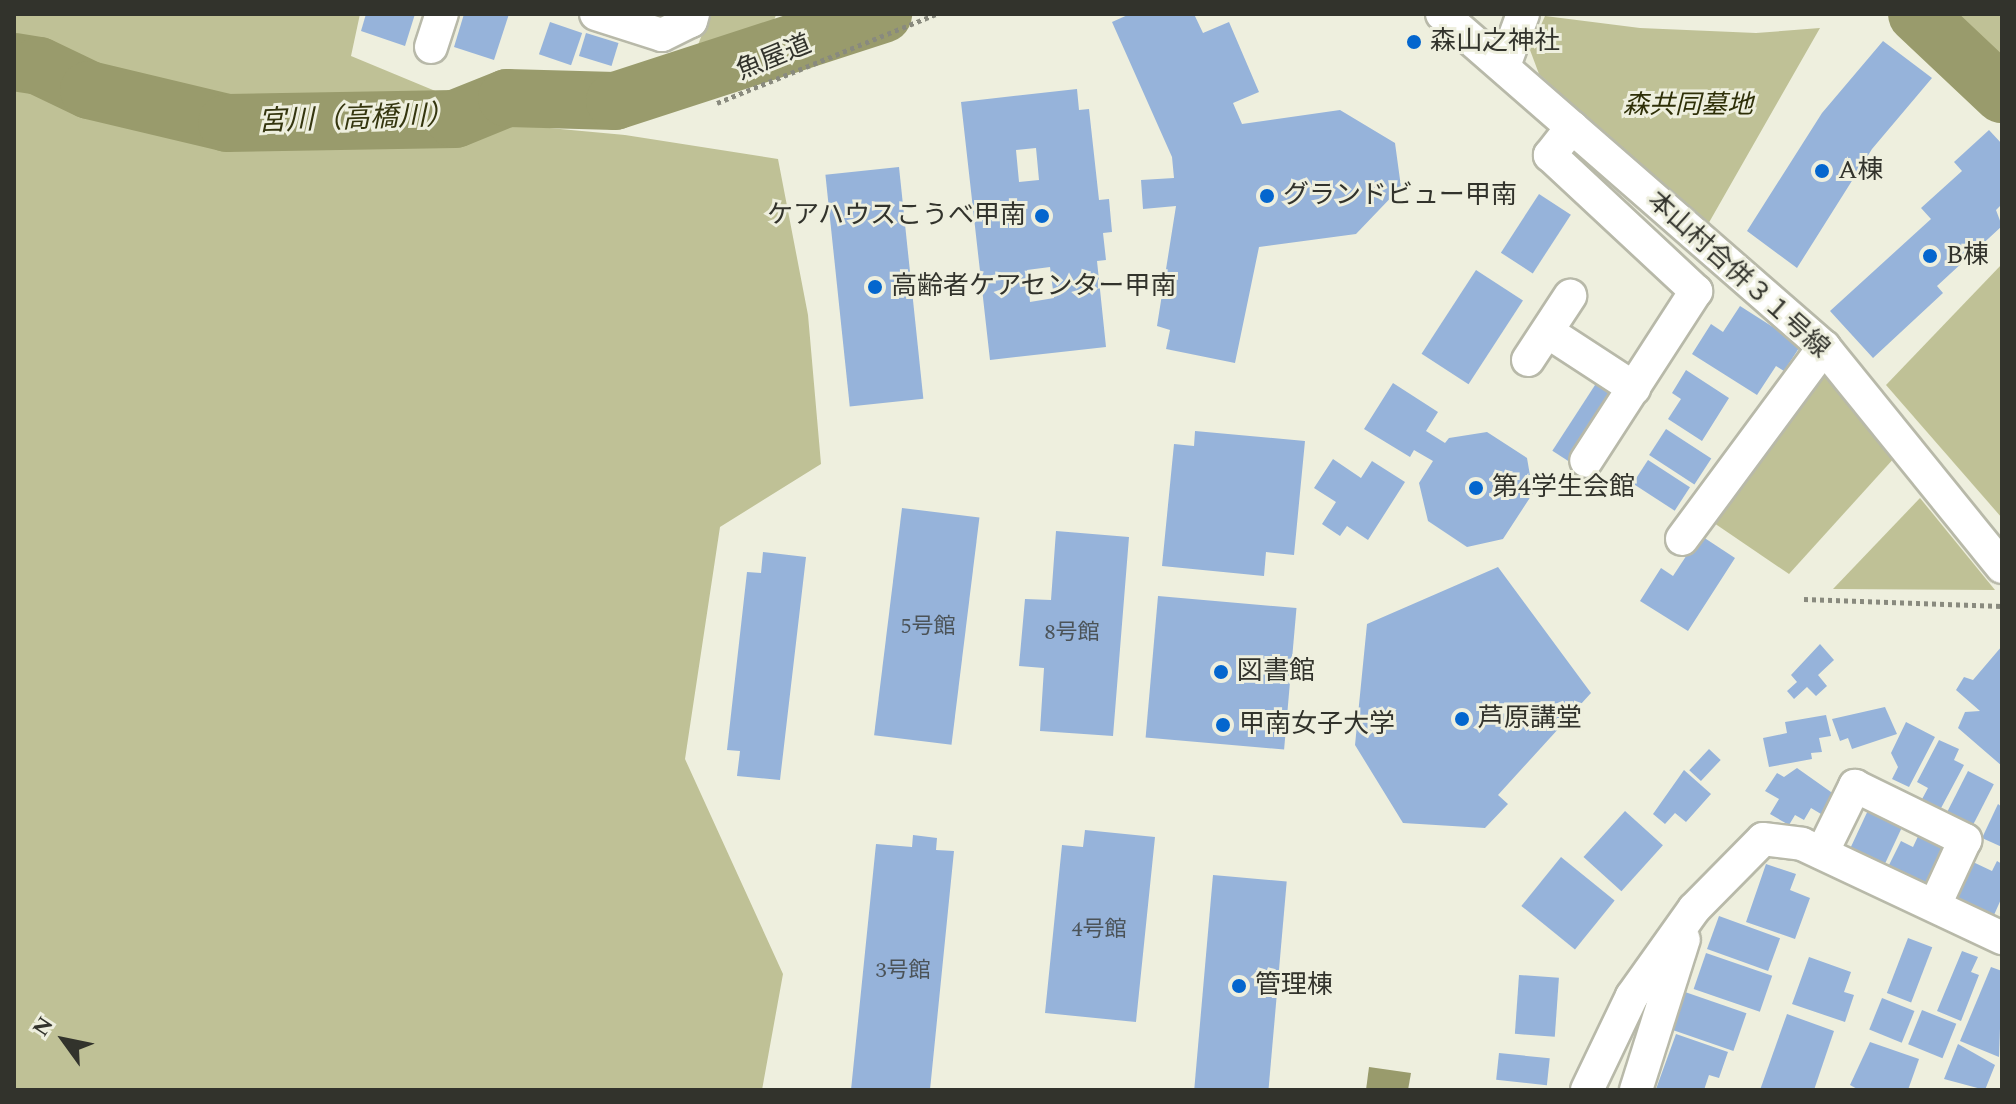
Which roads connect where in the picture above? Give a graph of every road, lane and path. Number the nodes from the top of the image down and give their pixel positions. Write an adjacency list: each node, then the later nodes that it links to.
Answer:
1 (442, 14): 7 (street)
2 (596, 14): 3 (street)
3 (693, 14)
4 (936, 14): 8 (path, 魚屋道)
5 (1442, 14): 6 (street, 本山村合併３１号線)
6 (1513, 40): 9 (street, 本山村合併３１号線)
7 (431, 47)
8 (717, 103)
9 (1572, 127): 12 (street, 本山村合併３１号線); 14 (street)
10 (1570, 296): 11 (street)
11 (1548, 332): 13 (street); 14 (street)
12 (1824, 347): 16 (street); 17 (street, 本山村合併３１号線)
13 (1528, 360)
14 (1634, 388): 15 (street)
15 (1586, 461)
16 (1682, 539)
17 (2002, 567)
18 (1804, 599): 19 (path)
19 (2002, 606)
20 (1822, 853): 21 (street); 21 (street); 22 (street)
21 (1935, 905): 23 (street)
22 (1694, 909): 24 (street); 25 (street)
23 (2002, 938)
24 (1587, 1090)
25 (1636, 1090)

